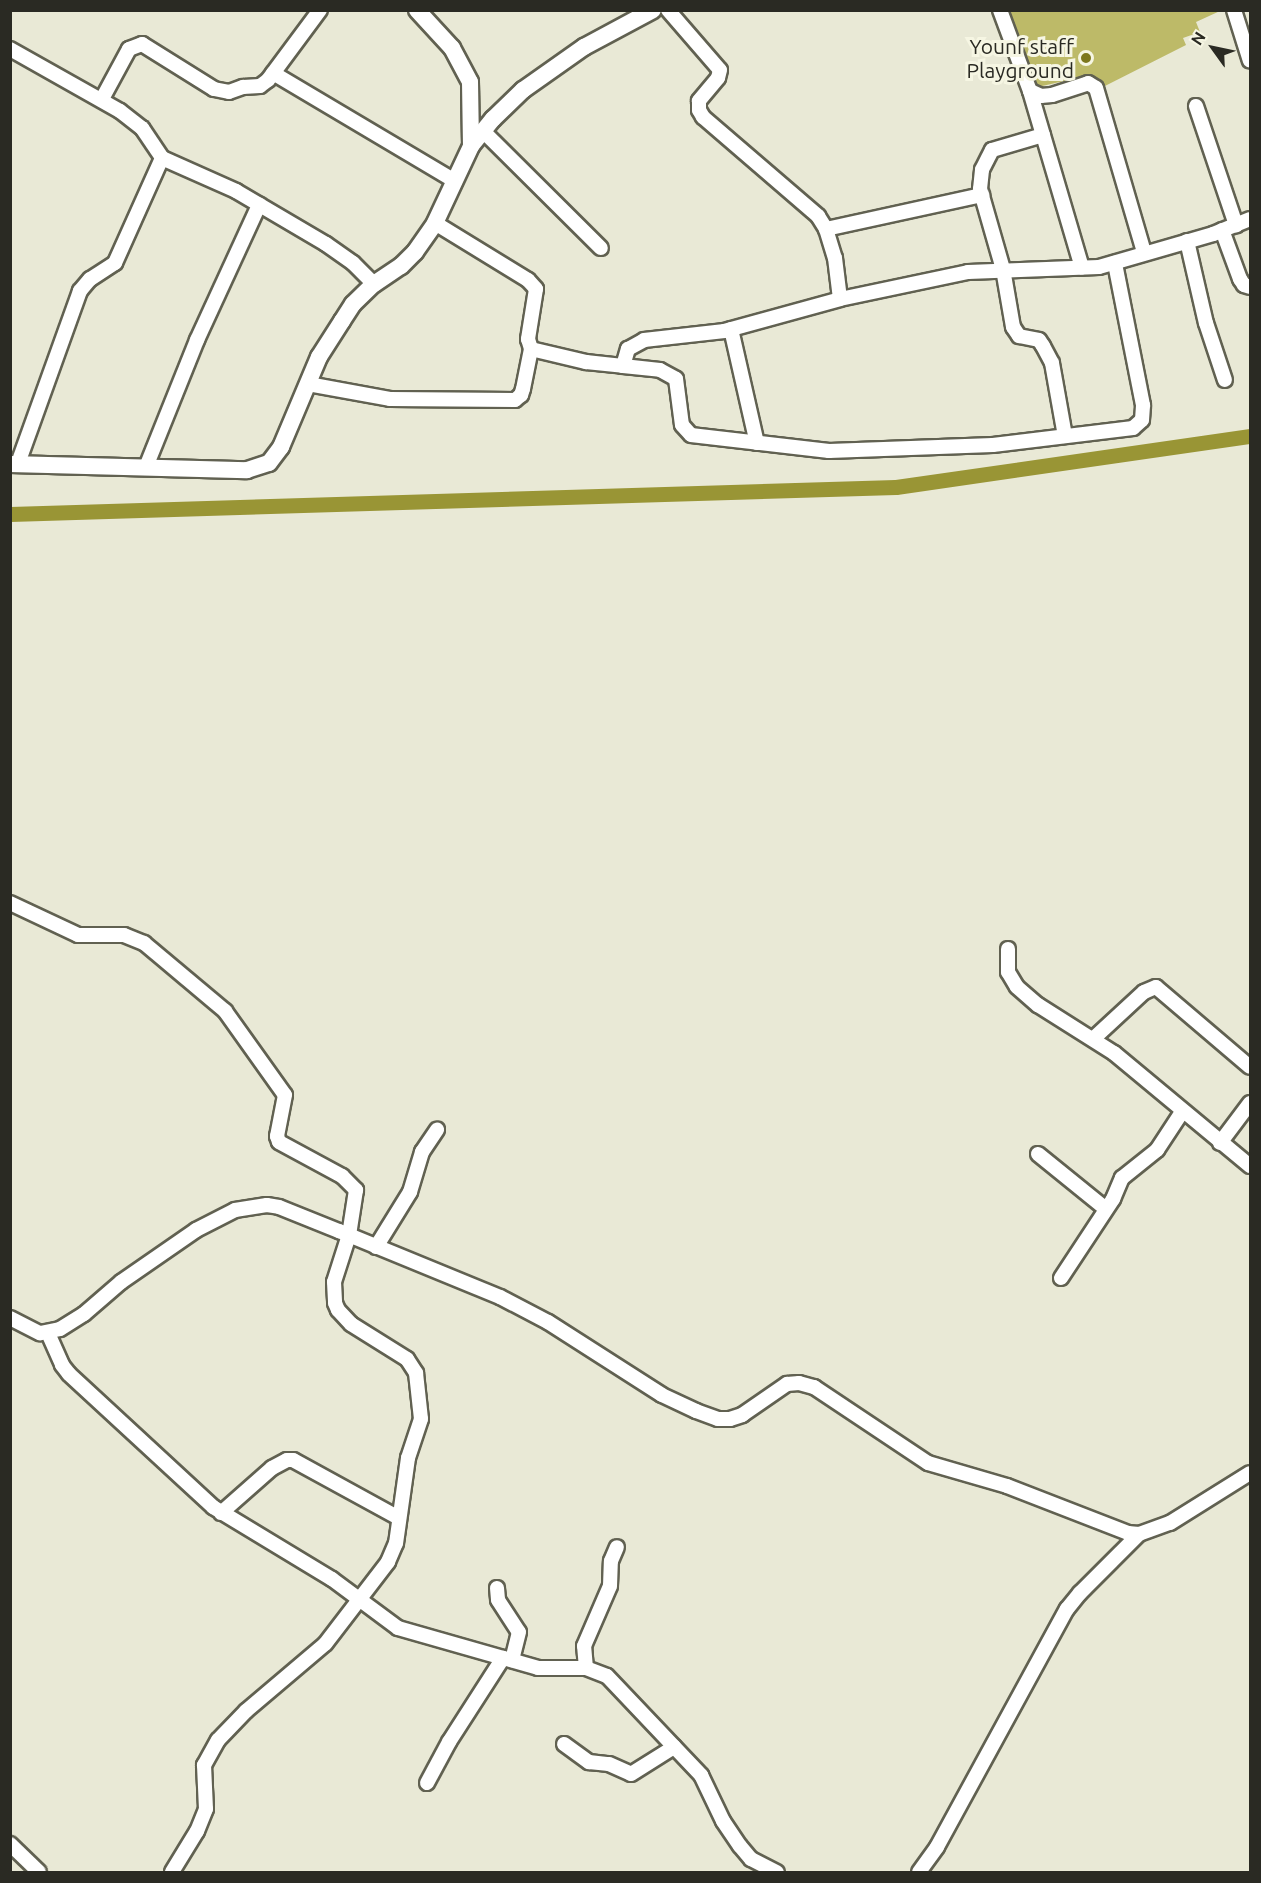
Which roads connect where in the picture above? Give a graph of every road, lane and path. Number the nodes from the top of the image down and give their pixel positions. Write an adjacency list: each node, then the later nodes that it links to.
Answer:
1 (320, 10): 9 (street)
2 (417, 10): 15 (street)
3 (653, 10): 13 (street)
4 (668, 10): 23 (street)
5 (1000, 10): 10 (street)
6 (1234, 10): 8 (street)
7 (10, 49): 11 (street)
8 (1251, 61)
9 (273, 73): 11 (street); 17 (street)
10 (1030, 91): 14 (street); 27 (street)
11 (102, 99): 16 (street)
12 (1196, 106): 22 (street)
13 (483, 131): 15 (street); 26 (street)
14 (1042, 135): 18 (street); 29 (street)
15 (471, 146): 17 (street)
16 (162, 158): 19 (street); 41 (street)
17 (455, 181): 21 (street)
18 (981, 195): 23 (street); 30 (street)
19 (259, 205): 31 (street); 42 (street)
20 (1251, 219): 22 (street)
21 (435, 223): 31 (street); 35 (street)
22 (1236, 225): 24 (street)
23 (826, 229): 33 (street)
24 (1222, 231): 25 (street); 32 (street)
25 (1187, 241): 27 (street); 37 (street)
26 (601, 248)
27 (1144, 252): 28 (street)
28 (1115, 263): 29 (street); 39 (street)
29 (1082, 268): 30 (street)
30 (1003, 269): 33 (street); 39 (street)
31 (374, 284): 38 (street)
32 (1251, 287)
33 (840, 299): 34 (street)
34 (731, 329): 36 (street); 40 (street)
35 (531, 349): 36 (street); 38 (street)
36 (623, 366): 40 (street)
37 (1225, 380)
38 (308, 384): 42 (street)
39 (1065, 436): 40 (street)
40 (757, 443)
41 (14, 464): 42 (street)
42 (146, 467)
43 (10, 903): 54 (street)
44 (1008, 949): 45 (street)
45 (1093, 1039): 46 (street); 48 (street)
46 (1251, 1067)
47 (1251, 1103): 50 (street)
48 (1182, 1112): 50 (street); 53 (street)
49 (437, 1130): 55 (street)
50 (1220, 1143): 52 (street)
51 (1038, 1154): 53 (street)
52 (1251, 1166)
53 (1107, 1209): 56 (street)
54 (349, 1235): 55 (street); 58 (street); 61 (street)
55 (376, 1247): 62 (street)
56 (1061, 1278)
57 (10, 1317): 58 (street)
58 (48, 1333): 60 (street)
59 (1251, 1473): 62 (street)
60 (220, 1513): 61 (street); 65 (street)
61 (399, 1518): 65 (street)
62 (1139, 1534): 75 (street)
63 (617, 1546): 67 (street)
64 (497, 1588): 66 (street)
65 (359, 1600): 66 (street); 73 (street)
66 (508, 1659): 67 (street); 70 (street)
67 (586, 1668): 69 (street)
68 (564, 1743): 69 (street)
69 (674, 1747): 74 (street)
70 (427, 1783)
71 (10, 1844): 72 (street)
72 (39, 1872)
73 (172, 1872)
74 (775, 1872)
75 (919, 1872)

